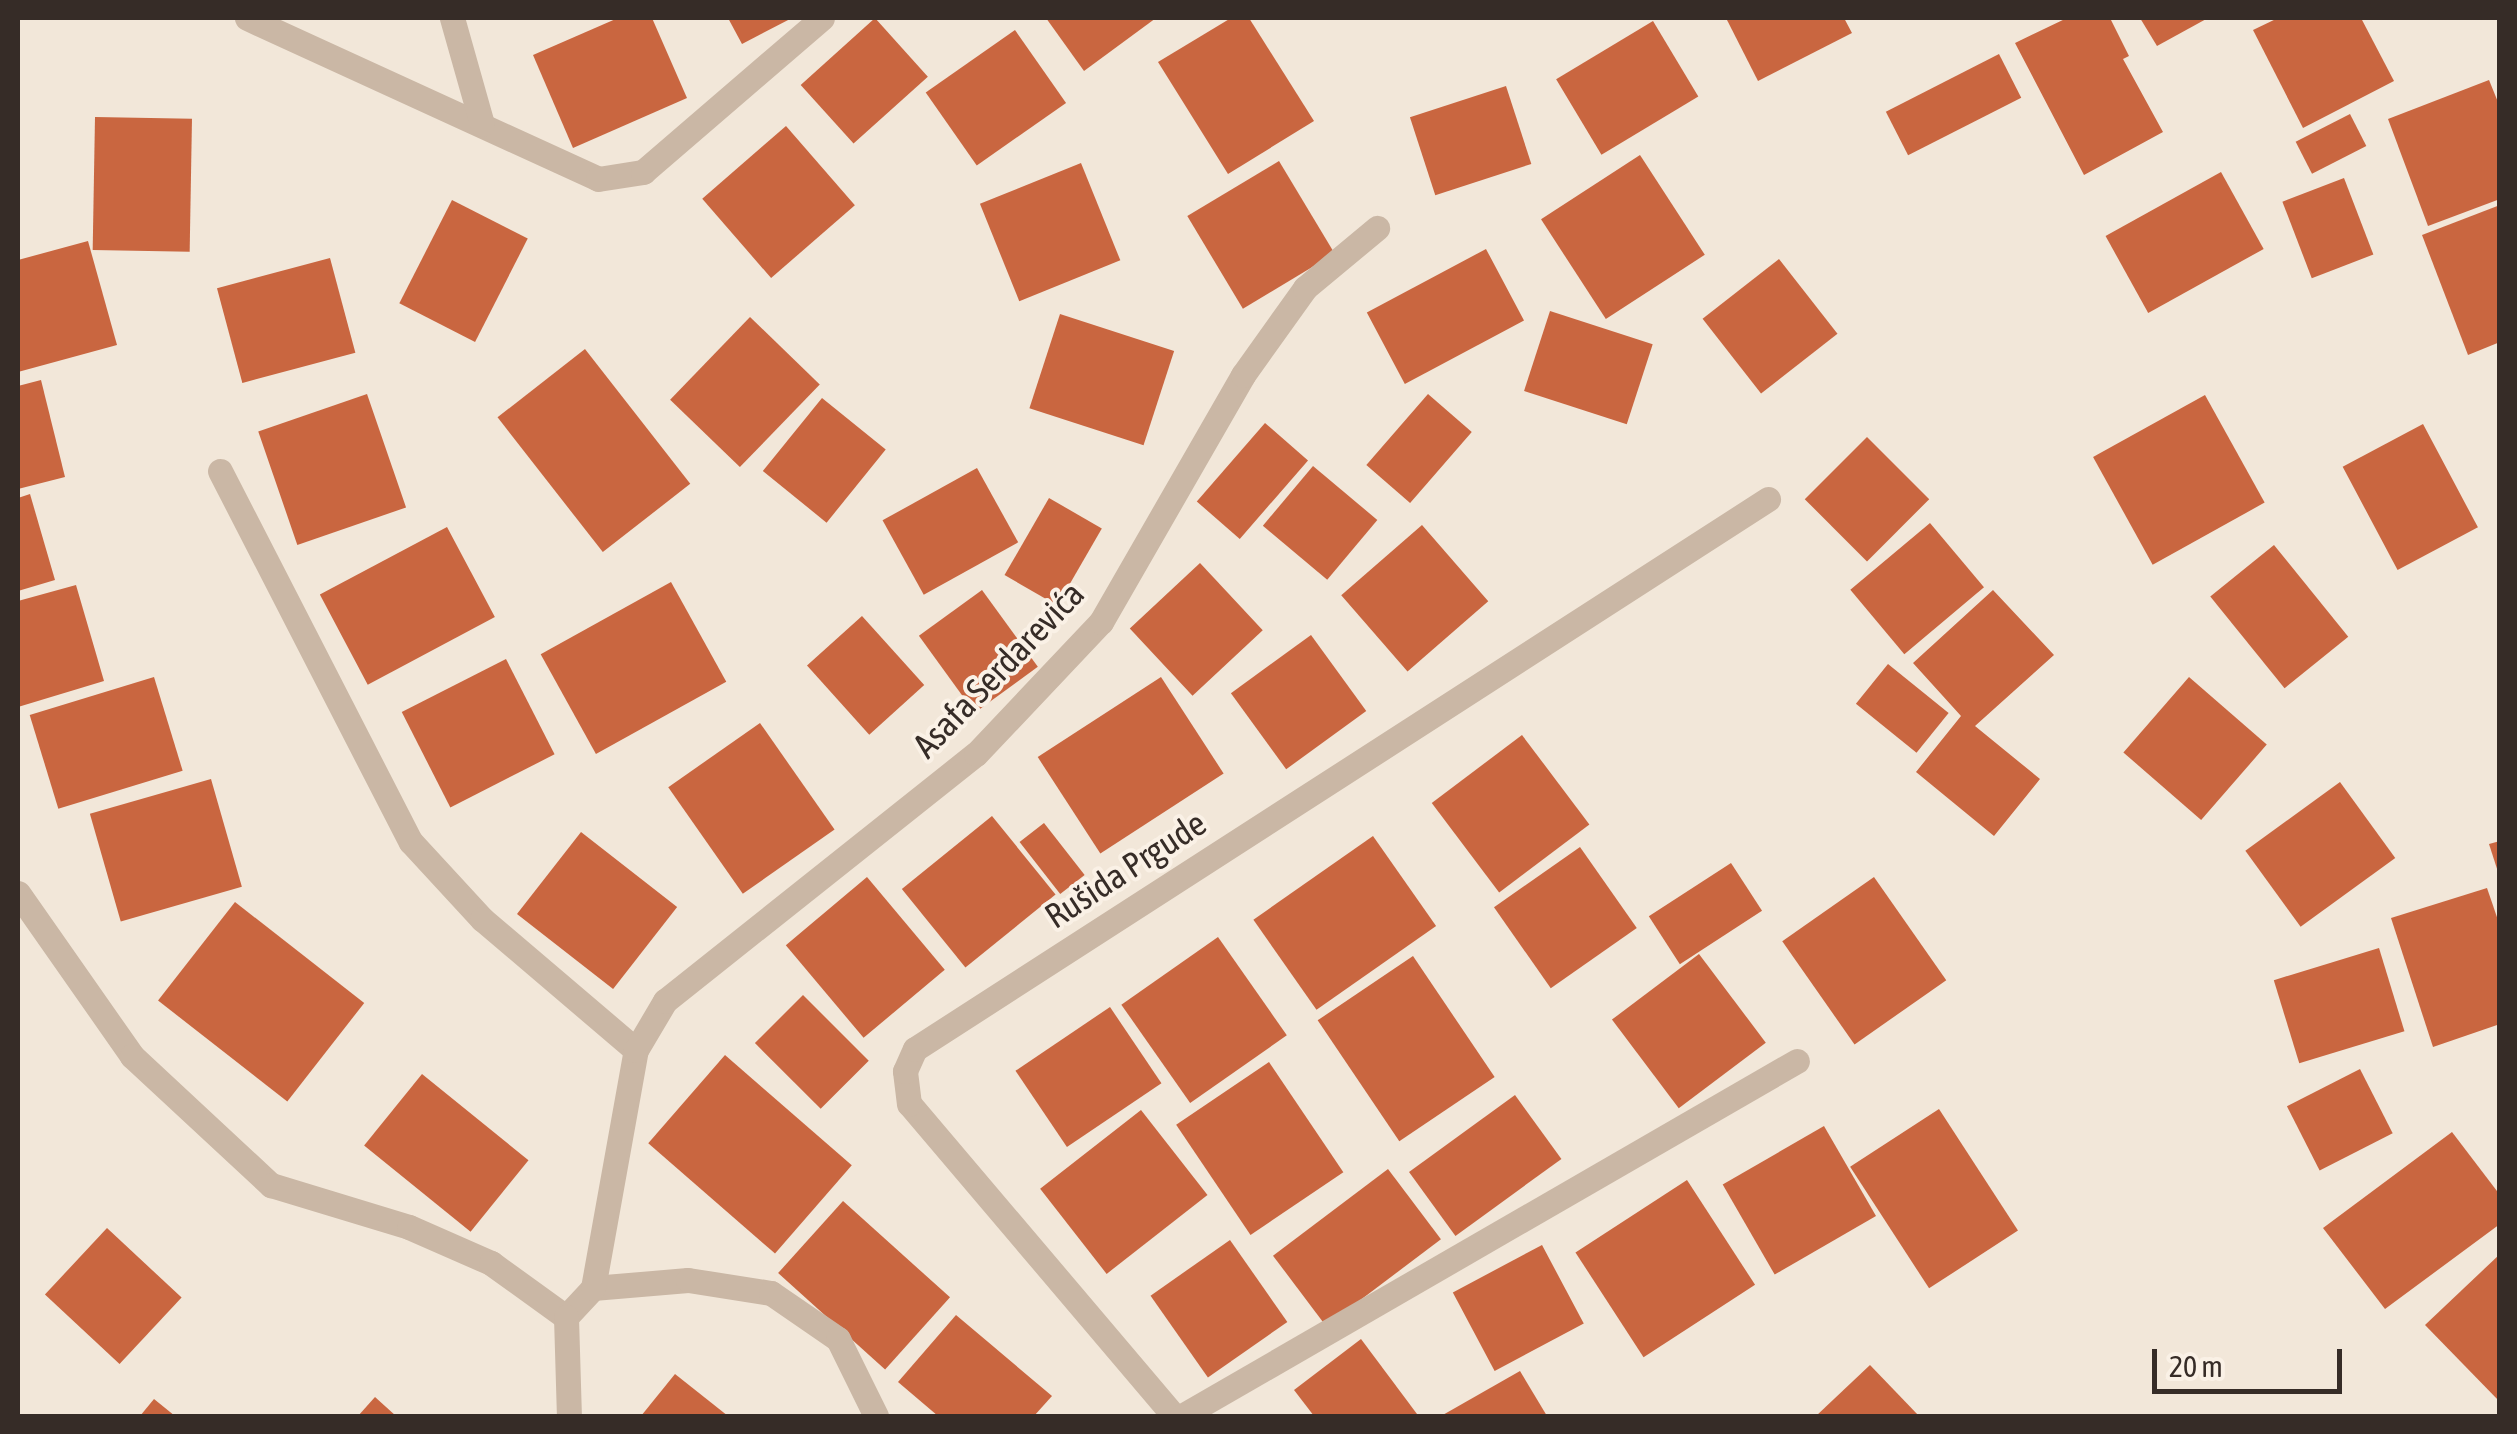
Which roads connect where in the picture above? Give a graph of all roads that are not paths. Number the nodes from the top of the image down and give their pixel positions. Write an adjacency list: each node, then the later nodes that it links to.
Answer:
1 (247, 18): 4 (street)
2 (452, 18): 4 (street)
3 (822, 18): 4 (street)
4 (482, 124)
5 (1377, 228): 9 (street, Asafa Serdarevića)
6 (220, 471): 9 (street)
7 (1768, 499): 15 (street, Rušida Prgude)
8 (18, 893): 12 (street)
9 (636, 1050): 11 (street, Asafa Serdarevića)
10 (1797, 1061): 16 (street)
11 (593, 1288): 12 (street); 14 (street)
12 (566, 1317): 13 (street)
13 (568, 1416)
14 (876, 1416)
15 (1174, 1416)
16 (1182, 1416)

